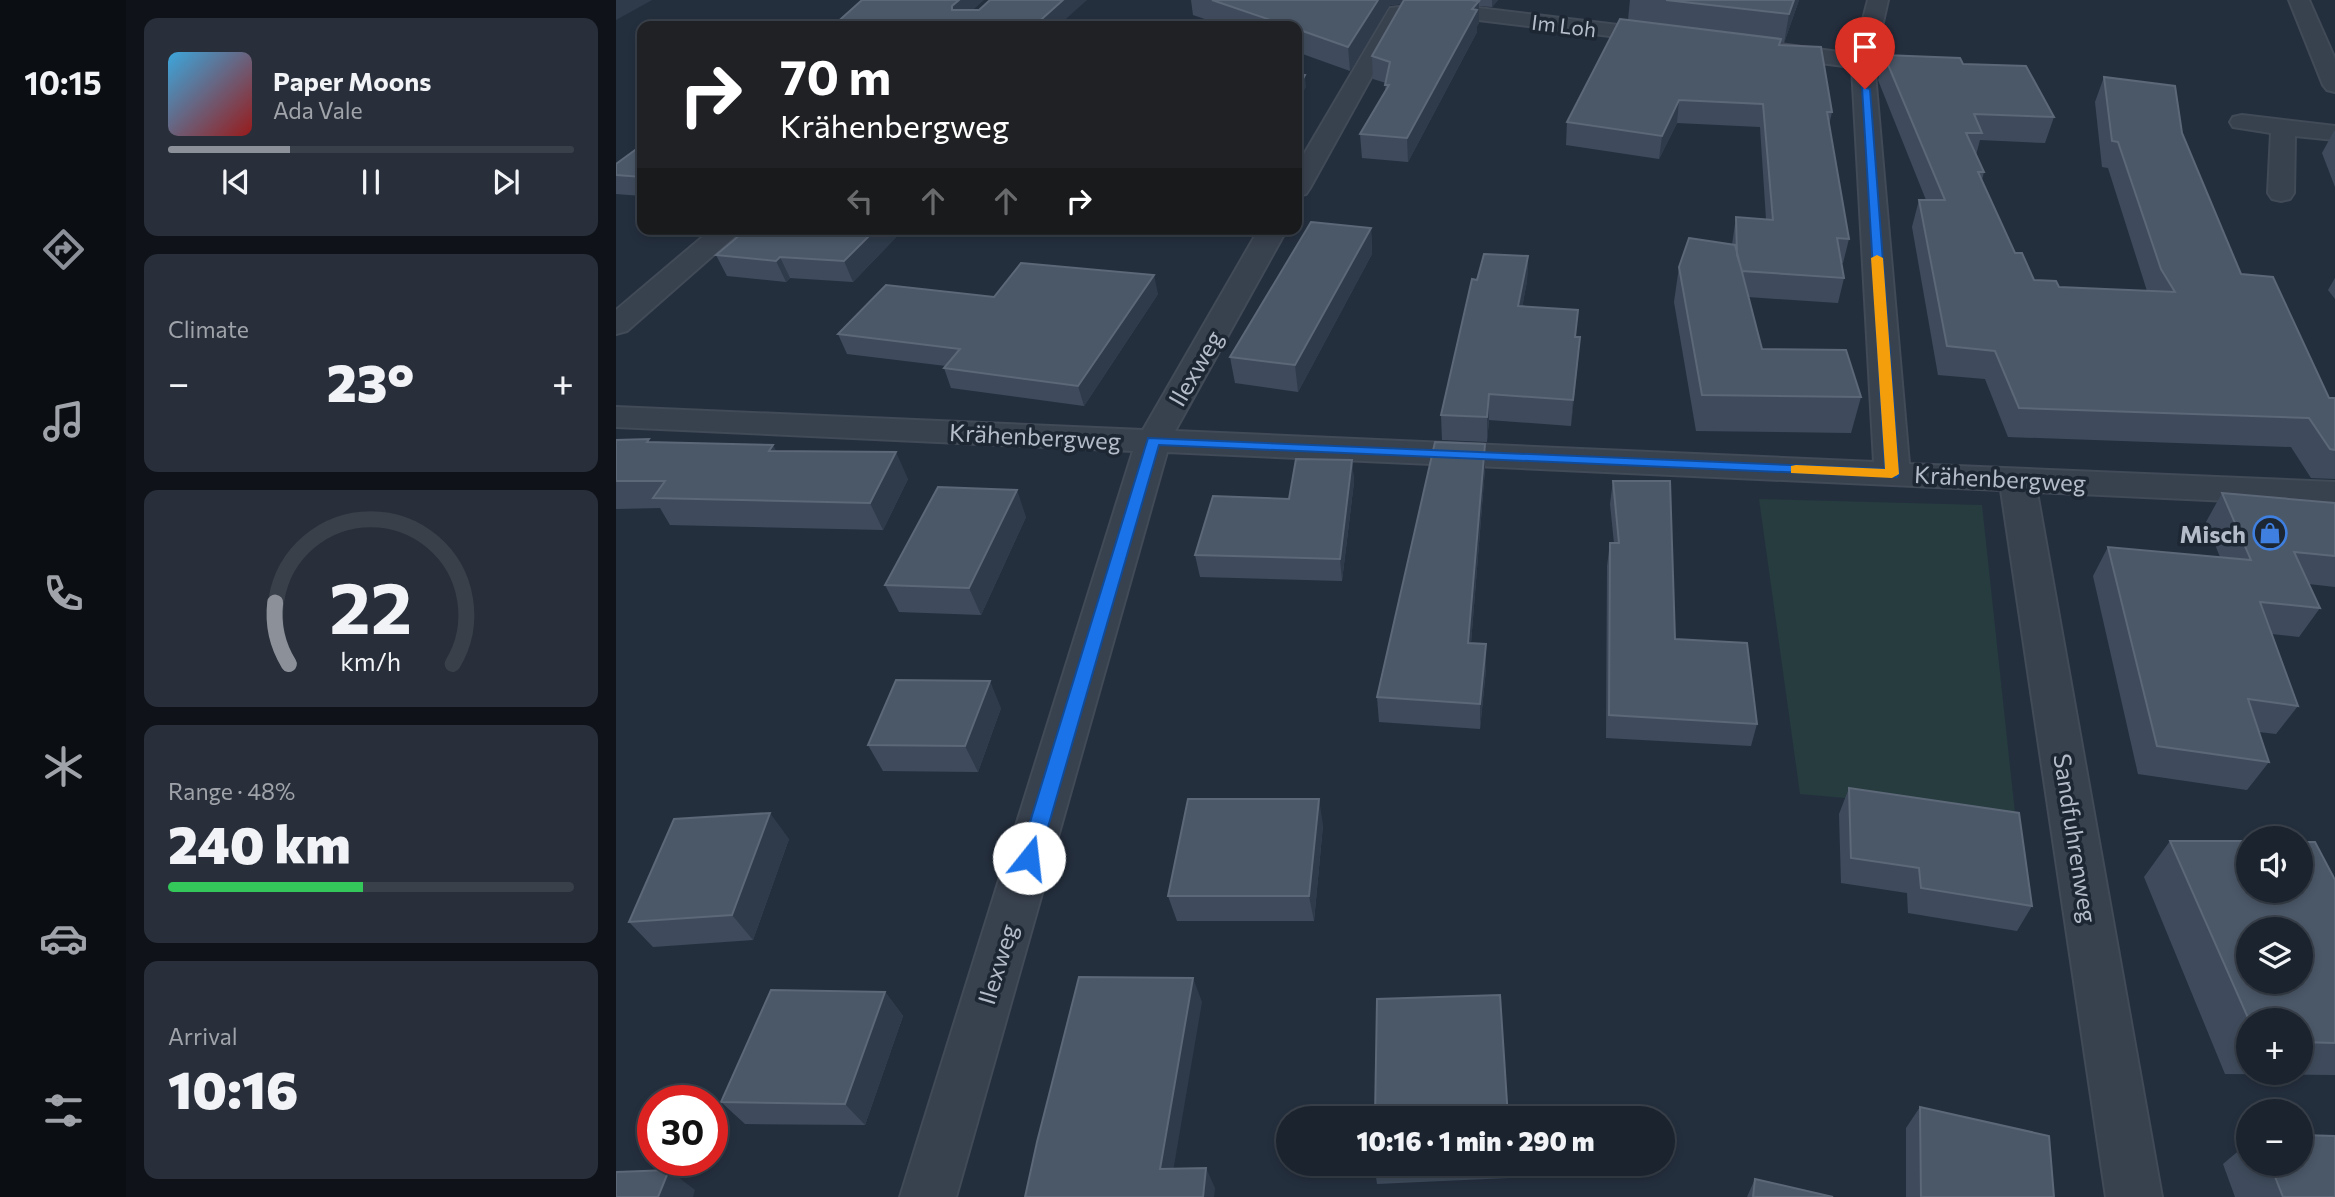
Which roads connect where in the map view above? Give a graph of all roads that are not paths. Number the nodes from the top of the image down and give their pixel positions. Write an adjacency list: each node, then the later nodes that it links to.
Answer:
1 (1878, 0): 5 (street)
2 (2300, 0): 6 (street)
3 (1685, 40): 10 (street, Im Loh)
4 (1753, 48): 5 (street)
5 (1863, 62): 17 (street)
6 (2335, 85)
7 (2242, 122): 8 (street)
8 (2283, 127): 9 (street); 11 (street)
9 (2335, 133)
10 (1302, 179)
11 (2281, 193)
12 (722, 235): 14 (street)
13 (1270, 235): 16 (street, Ilexweg)
14 (616, 325)
15 (616, 417): 16 (street, Krähenbergweg)
16 (1153, 441): 17 (street, Krähenbergweg); 20 (street, Ilexweg)
17 (1892, 474): 18 (street, Krähenbergweg)
18 (2017, 479): 19 (street, Krähenbergweg); 21 (street, Sandfuhrenweg)
19 (2335, 494)
20 (928, 1197)
21 (2134, 1197)

